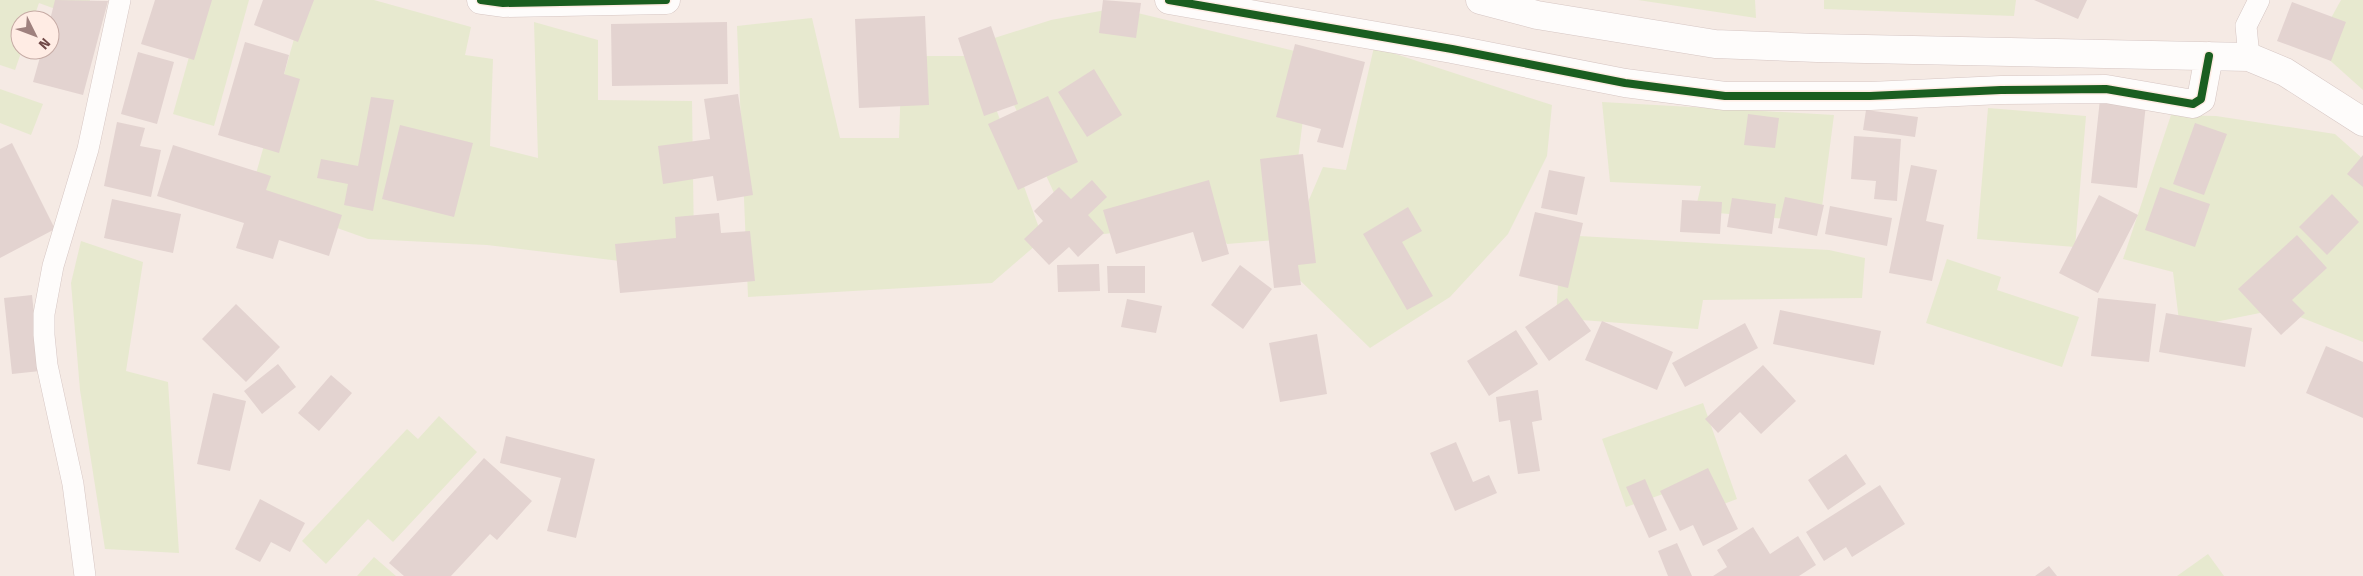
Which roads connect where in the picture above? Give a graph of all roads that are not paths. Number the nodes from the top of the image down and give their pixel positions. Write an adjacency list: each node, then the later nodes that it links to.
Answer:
1 (120, 0): 10 (lane)
2 (666, 0): 6 (street)
3 (1169, 0): 8 (street)
4 (1480, 0): 8 (street)
5 (2259, 0): 7 (lane)
6 (495, 1)
7 (2249, 56): 8 (street); 9 (street)
8 (2208, 64)
9 (2363, 122)
10 (85, 576)

